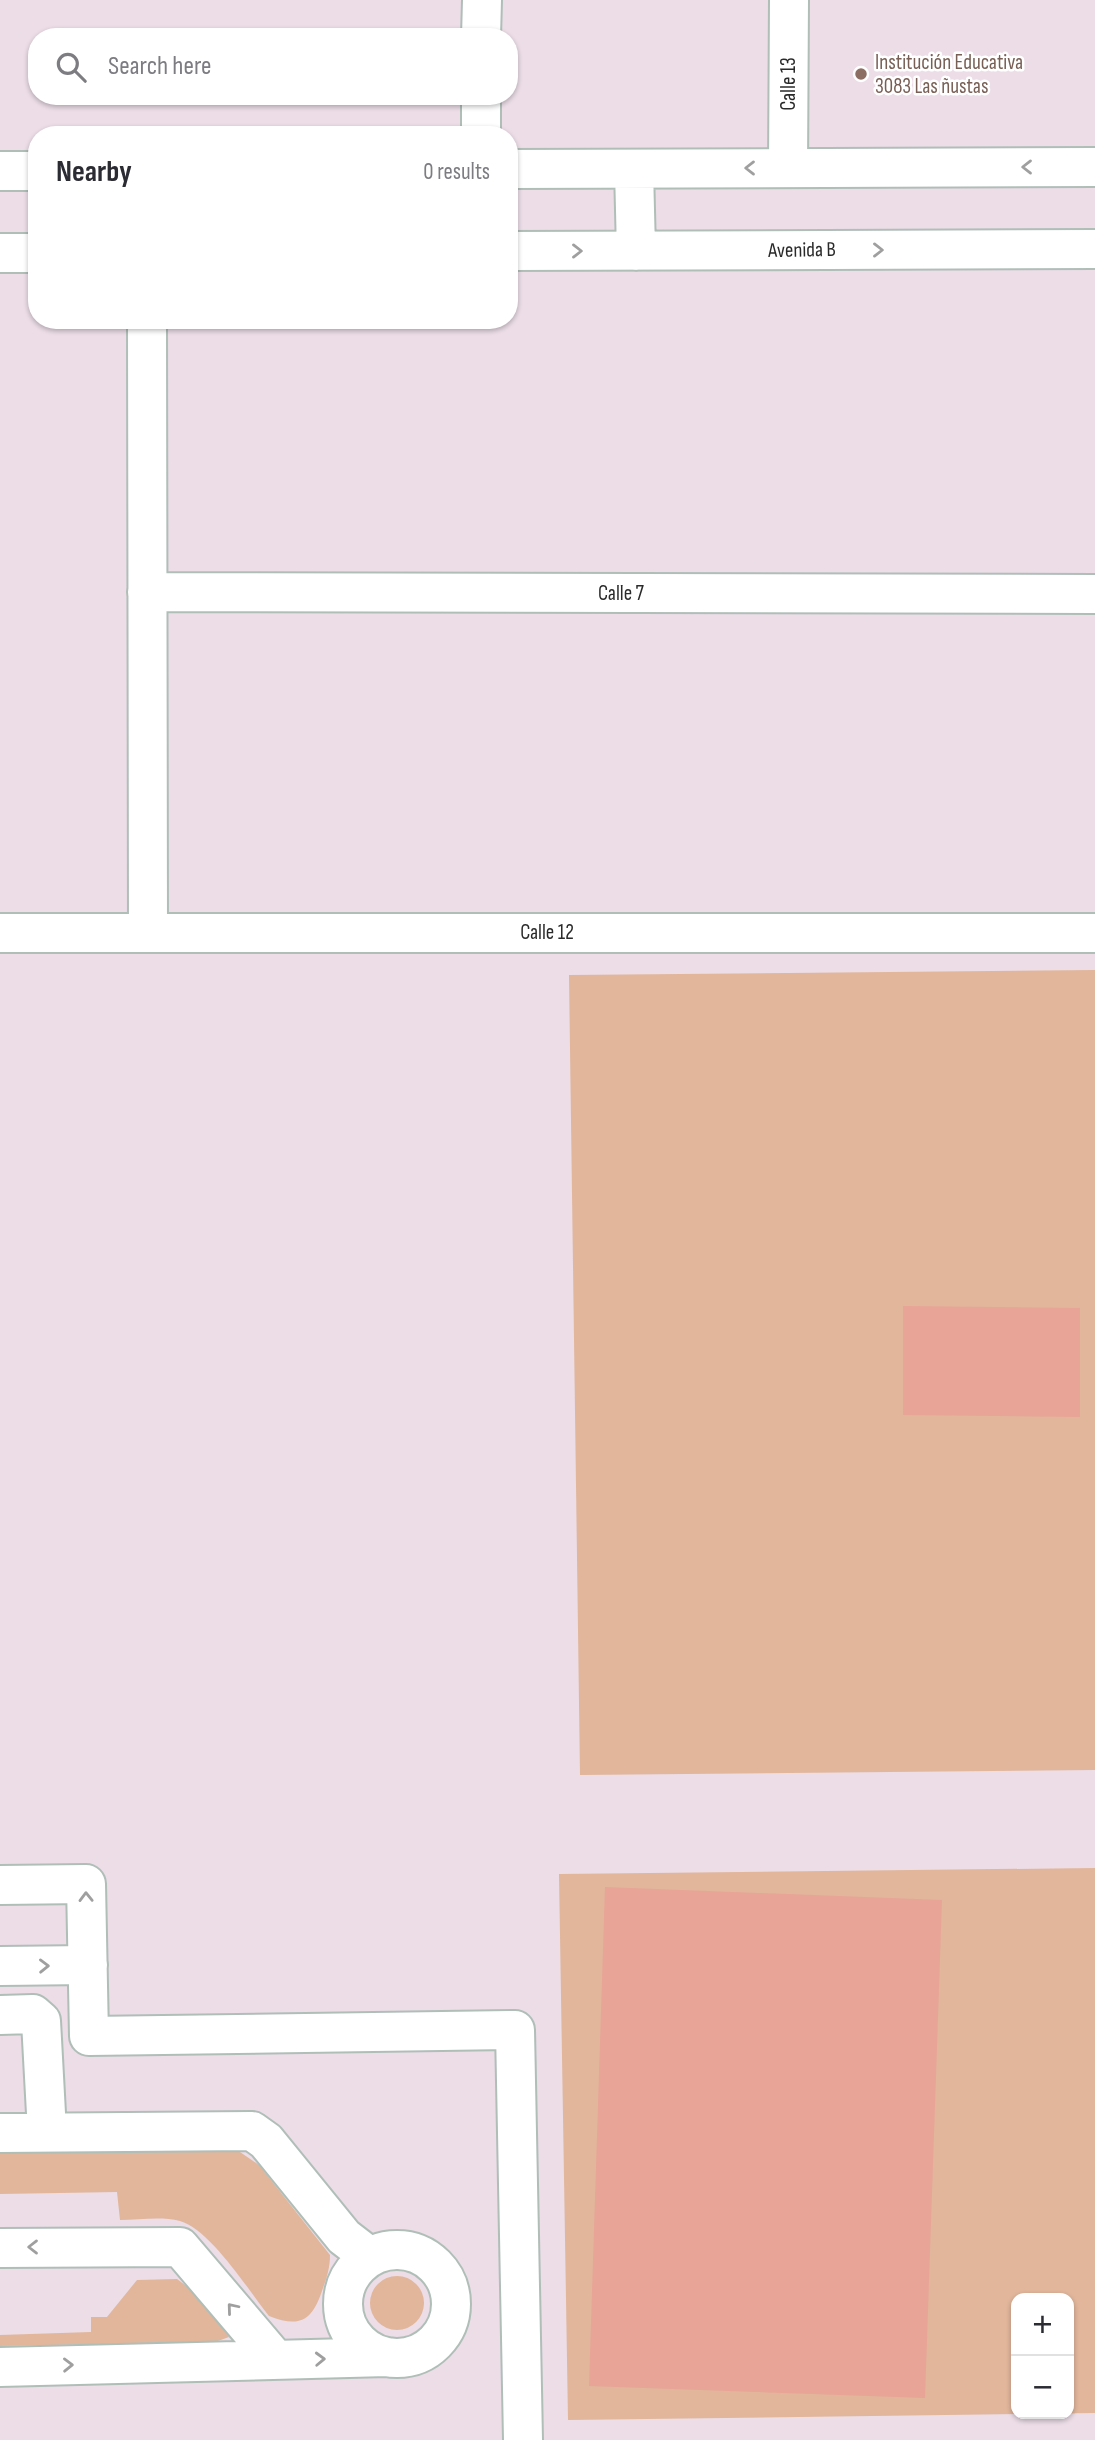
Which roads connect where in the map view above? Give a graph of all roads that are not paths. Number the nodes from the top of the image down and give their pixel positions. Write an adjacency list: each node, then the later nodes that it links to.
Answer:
1 (482, 0): 3 (street)
2 (789, 0): 7 (street, Calle 13)
3 (481, 28)
4 (481, 105): 5 (street)
5 (481, 126)
6 (1095, 167): 7 (street, one-way to 7)
7 (788, 168): 9 (street, one-way to 9)
8 (518, 169): 9 (street)
9 (634, 169): 14 (street)
10 (0, 171): 11 (street)
11 (28, 171)
12 (1095, 250): 14 (street, Avenida B, one-way to 12)
13 (518, 251): 14 (street, Avenida B, one-way to 14)
14 (636, 251)
15 (0, 253): 16 (street)
16 (28, 253)
17 (147, 329): 18 (street)
18 (147, 592): 19 (street, Calle 7); 20 (street)
19 (1095, 594)
20 (148, 931): 21 (street, Calle 12); 22 (street, Calle 12)
21 (0, 933)
22 (1095, 933)
23 (0, 1885): 24 (street, one-way to 23)
24 (88, 1965): 25 (street, one-way to 24); 34 (street)
25 (0, 1966)
26 (0, 2015): 27 (street)
27 (47, 2132): 28 (street); 30 (street)
28 (0, 2133)
29 (0, 2248): 32 (street, one-way to 29)
30 (370, 2257): 31 (street); 31 (street)
31 (387, 2357): 32 (street, one-way to 31)
32 (276, 2360): 33 (street, one-way to 32)
33 (0, 2367)
34 (523, 2440)

